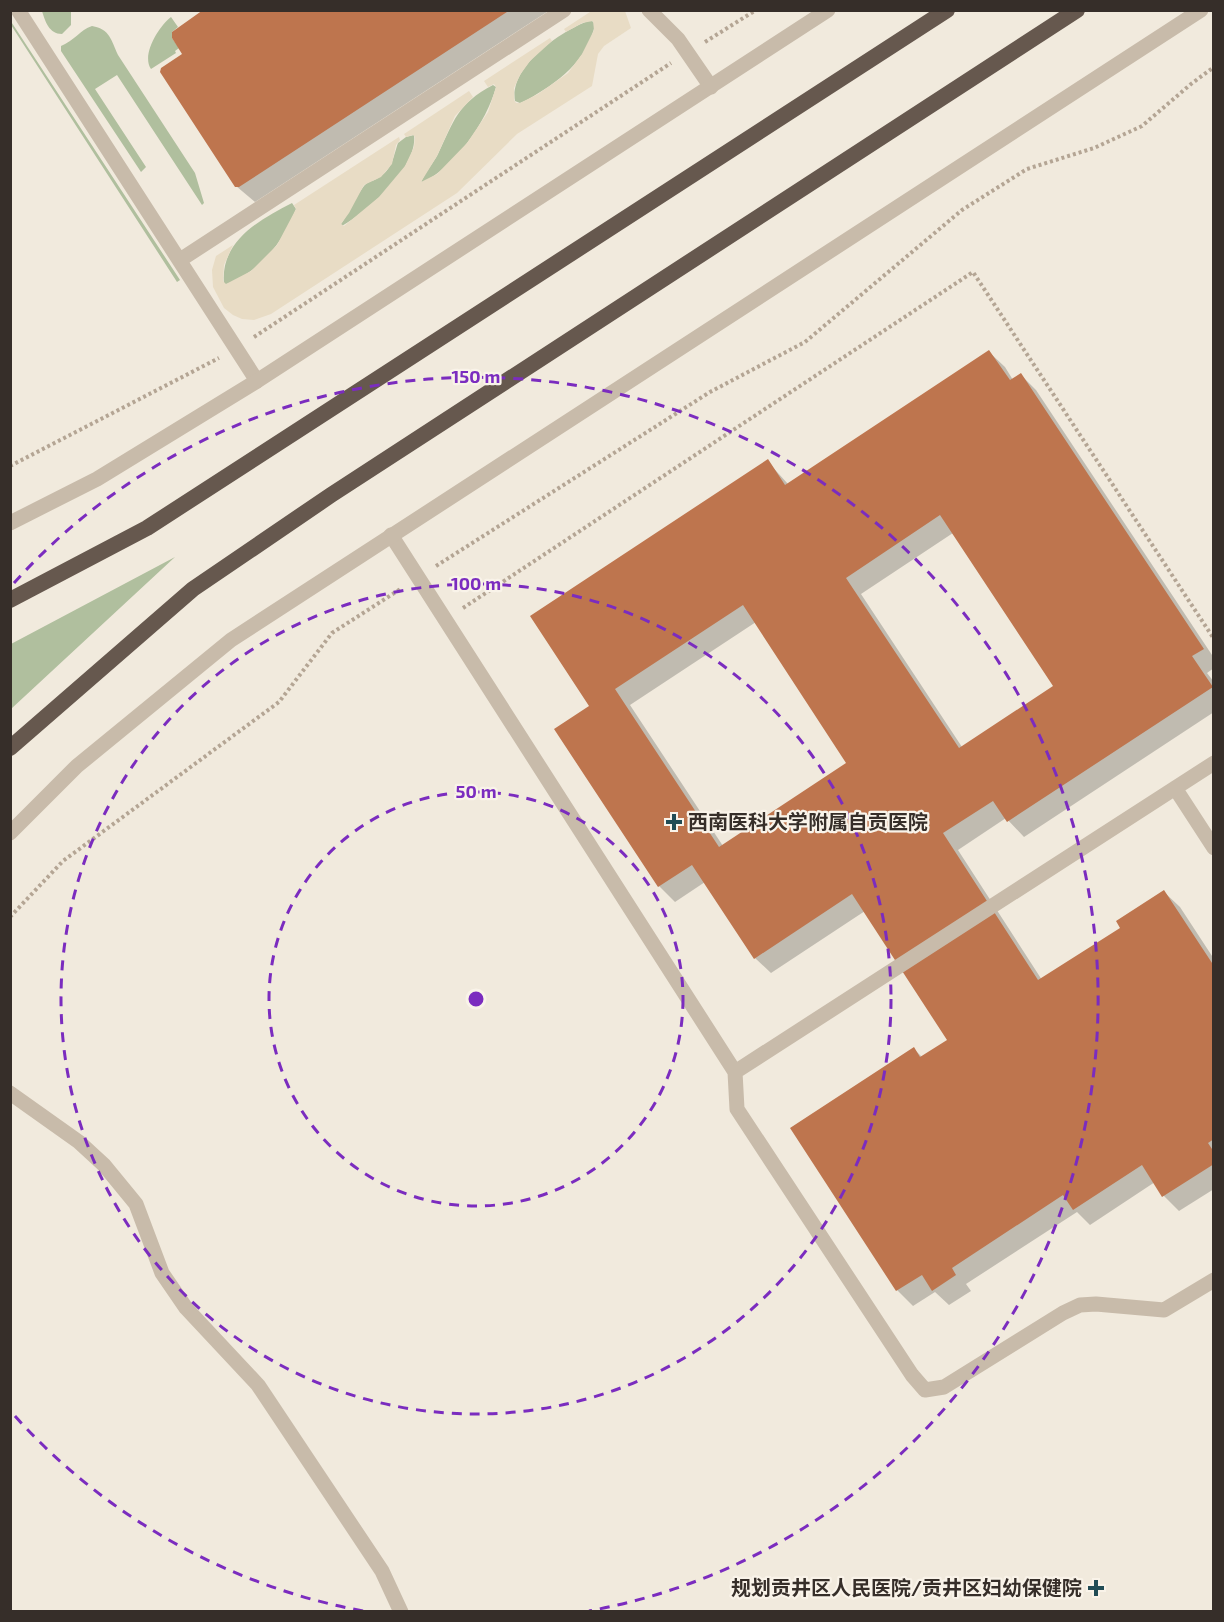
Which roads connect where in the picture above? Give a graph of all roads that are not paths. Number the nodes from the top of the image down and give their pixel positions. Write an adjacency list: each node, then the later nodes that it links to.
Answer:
1 (18, 10): 9 (street)
2 (564, 10): 9 (street)
3 (649, 10): 8 (street)
4 (828, 10): 8 (street)
5 (947, 10): 13 (highway)
6 (1077, 10): 14 (highway)
7 (1201, 10): 12 (street)
8 (711, 87): 10 (street)
9 (180, 261): 10 (street)
10 (257, 381): 11 (street)
11 (10, 523)
12 (391, 535): 17 (street); 19 (street)
13 (10, 600)
14 (10, 748)
15 (1214, 763): 16 (street)
16 (1175, 788): 18 (street); 19 (street)
17 (10, 833)
18 (1214, 848)
19 (735, 1072): 21 (street)
20 (10, 1093): 22 (street)
21 (1214, 1280)
22 (401, 1611)

